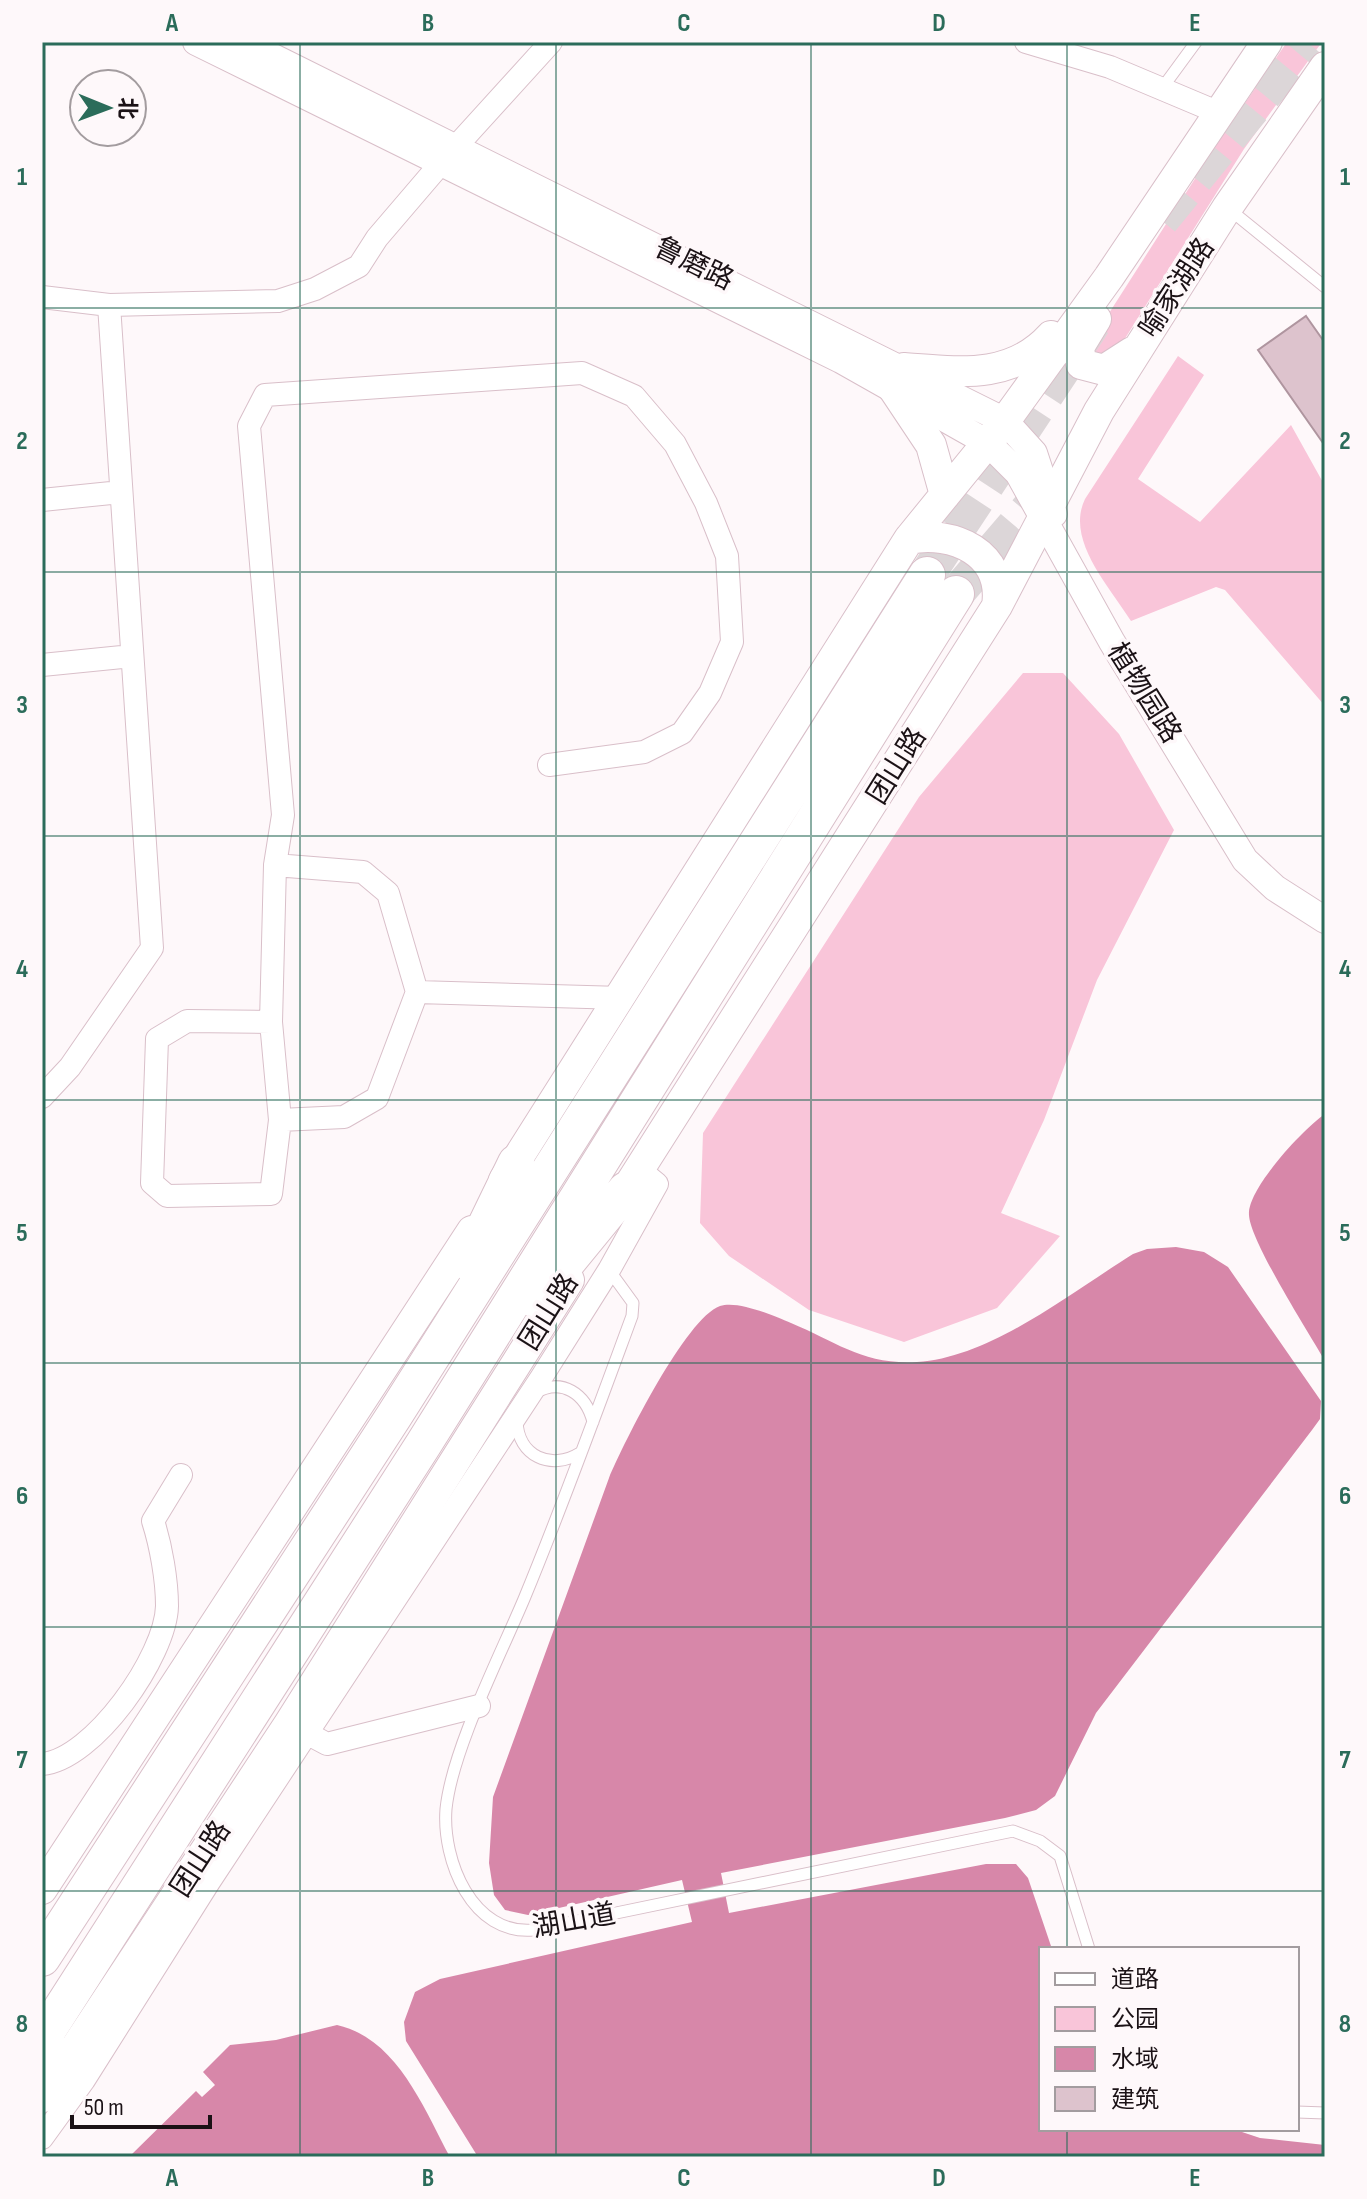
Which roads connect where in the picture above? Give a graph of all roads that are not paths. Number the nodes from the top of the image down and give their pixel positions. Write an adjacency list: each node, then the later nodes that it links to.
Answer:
1 (197, 42): 10 (street, 鲁磨路)
2 (243, 42): 10 (street, 鲁磨路)
3 (551, 42): 10 (street)
4 (1026, 42): 8 (street)
5 (1196, 42): 8 (lane)
6 (1267, 42): 9 (main road)
7 (1325, 67): 11 (main road, 喻家湖路)
8 (1163, 87): 9 (street)
9 (1217, 112): 12 (main road)
10 (449, 155): 15 (street); 17 (street, 鲁磨路)
11 (1227, 208): 13 (lane); 16 (main road, 喻家湖路)
12 (1109, 277): 16 (main road); 17 (main road); 18 (main road)
13 (1325, 287)
14 (42, 297): 15 (street)
15 (109, 305): 19 (street)
16 (1140, 346): 22 (main road, 喻家湖路)
17 (899, 378): 18 (street, 鲁磨路); 20 (main road)
18 (997, 432): 20 (main road); 22 (street, 植物园路)
19 (121, 492): 21 (street); 25 (street)
20 (945, 495): 23 (main road)
21 (42, 500)
22 (1047, 510): 24 (main road, 团山路); 29 (street, 植物园路)
23 (909, 539): 24 (main road); 31 (main road)
24 (997, 606): 36 (main road, 团山路)
25 (132, 656): 26 (street); 33 (street)
26 (42, 665)
27 (549, 765): 28 (street)
28 (275, 865): 30 (street); 32 (street)
29 (1325, 920)
30 (417, 992): 31 (street); 34 (street)
31 (622, 998): 35 (main road)
32 (271, 1022): 34 (street); 34 (street)
33 (42, 1097)
34 (280, 1120)
35 (516, 1163): 39 (highway); 48 (main road)
36 (633, 1180): 37 (street); 42 (highway); 46 (main road, 团山路)
37 (609, 1270): 38 (street); 41 (lane, 湖山道)
38 (529, 1396): 40 (street); 41 (lane)
39 (394, 1416): 42 (highway, 团山路); 49 (highway, 团山路)
40 (517, 1416): 43 (lane); 46 (street)
41 (593, 1423): 43 (lane, 湖山道)
42 (423, 1445): 52 (highway, 团山路)
43 (581, 1453): 45 (lane, 湖山道)
44 (181, 1475): 47 (street)
45 (479, 1706): 46 (street); 50 (lane, 湖山道)
46 (299, 1729): 52 (main road, 团山路); 55 (street)
47 (42, 1764)
48 (42, 1889)
49 (51, 1938): 51 (highway, 团山路)
50 (1088, 1947)
51 (42, 1958)
52 (49, 2063)
53 (1299, 2112): 54 (lane)
54 (1325, 2113)
55 (42, 2138)

